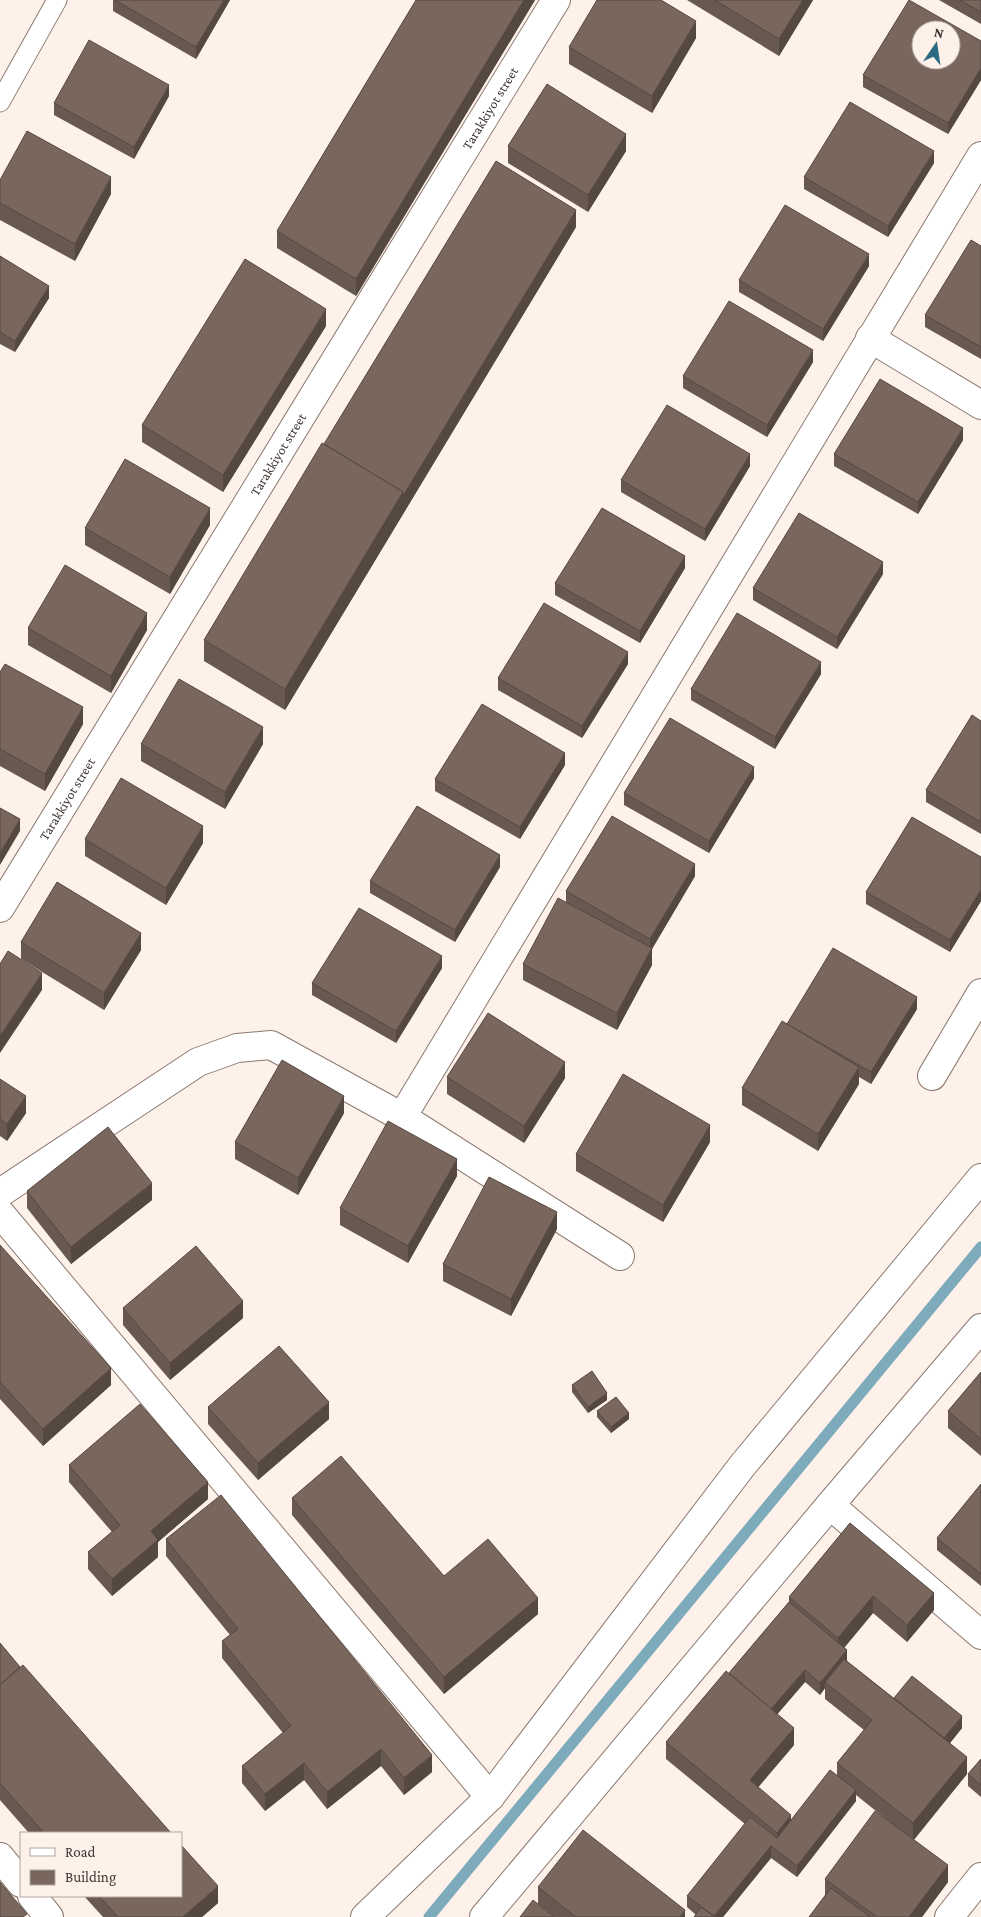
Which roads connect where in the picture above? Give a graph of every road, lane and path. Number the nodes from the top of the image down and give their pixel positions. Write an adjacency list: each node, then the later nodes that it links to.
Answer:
1 (57, 0): 3 (lane)
2 (556, 0): 7 (street, Tarakkiyot street)
3 (0, 102)
4 (981, 156): 5 (street)
5 (870, 338): 6 (street); 10 (street)
6 (981, 405)
7 (0, 908)
8 (981, 993): 9 (street)
9 (932, 1076)
10 (402, 1117): 12 (street); 14 (street)
11 (981, 1178): 18 (street)
12 (0, 1193)
13 (0, 1213): 18 (street)
14 (620, 1256)
15 (981, 1328): 16 (street)
16 (830, 1504): 17 (street); 25 (street)
17 (981, 1635)
18 (490, 1797): 24 (street)
19 (0, 1857): 21 (street)
20 (981, 1877): 26 (street)
21 (20, 1882)
22 (33, 1897): 23 (street)
23 (49, 1917)
24 (365, 1917)
25 (484, 1917)
26 (949, 1917)

